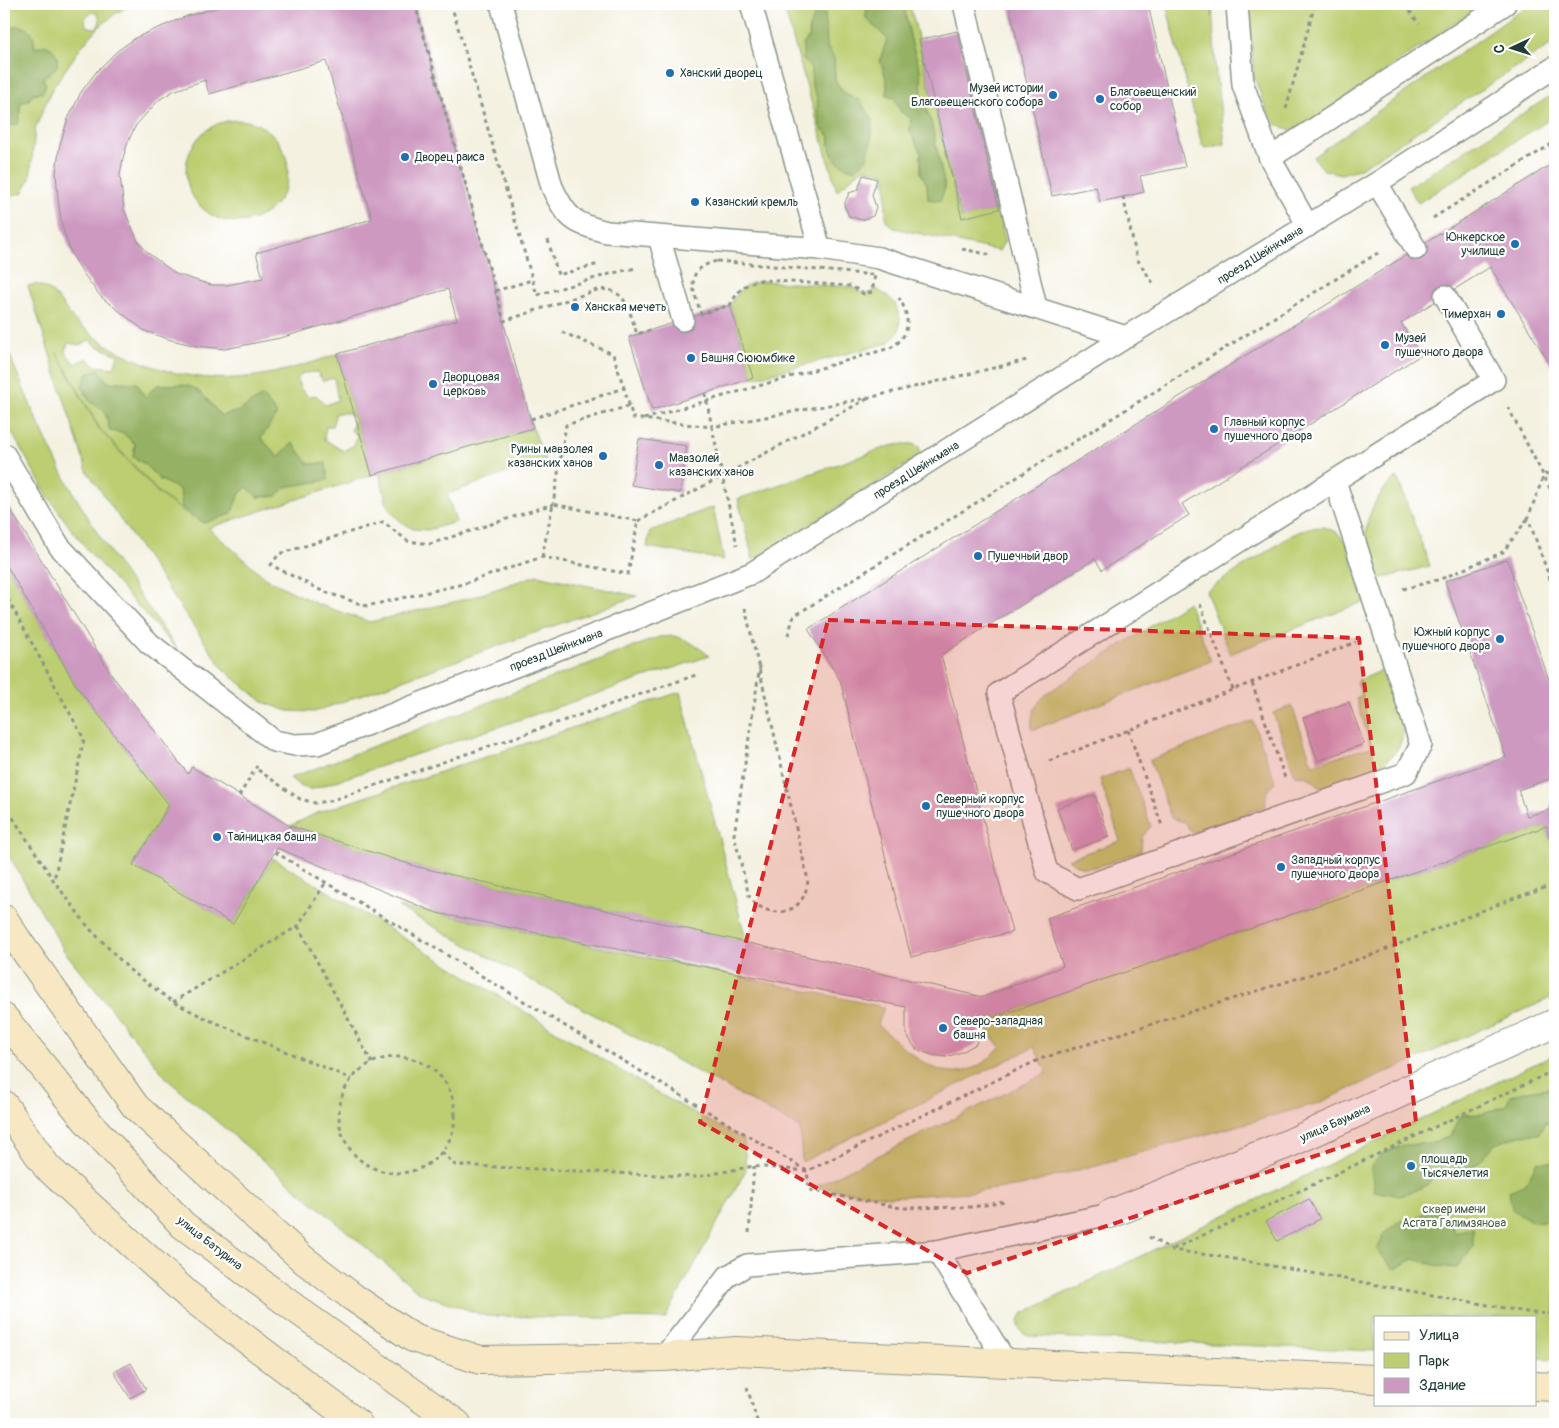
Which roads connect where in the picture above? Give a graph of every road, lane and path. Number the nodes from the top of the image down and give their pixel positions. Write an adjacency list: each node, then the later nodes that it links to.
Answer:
1 (415, 4): 22 (path)
2 (500, 4): 15 (lane)
3 (751, 4): 17 (lane)
4 (964, 4): 25 (lane)
5 (1237, 4): 11 (lane)
6 (1299, 4): 8 (path)
7 (1505, 4): 11 (lane)
8 (1315, 6): 11 (path)
9 (1555, 67): 12 (lane, проезд Шейнкмана)
10 (1555, 142): 16 (path)
11 (1270, 158): 14 (lane)
12 (1377, 183): 14 (lane, проезд Шейнкмана); 16 (lane)
13 (1123, 197): 26 (path)
14 (1308, 226): 26 (lane, проезд Шейнкмана)
15 (659, 237): 17 (lane); 27 (lane)
16 (1412, 241)
17 (820, 250): 25 (lane)
18 (1381, 251): 57 (path)
19 (532, 280): 22 (path)
20 (874, 283): 20 (path); 21 (path)
21 (880, 285)
22 (495, 291): 28 (path)
23 (895, 293): 36 (path)
24 (1445, 296): 32 (lane)
25 (1036, 307): 30 (lane)
26 (1170, 310): 30 (lane, проезд Шейнкмана)
27 (683, 320)
28 (662, 326)
29 (562, 332): 33 (path)
30 (1126, 337): 52 (lane, проезд Шейнкмана)
31 (1032, 359): 35 (path)
32 (1494, 380): 43 (path); 45 (lane)
33 (624, 388): 37 (path); 38 (path)
34 (705, 393): 36 (path)
35 (872, 397): 40 (path); 44 (path)
36 (706, 401): 39 (path); 40 (path)
37 (629, 406): 39 (path); 47 (path)
38 (531, 419)
39 (644, 419): 40 (path)
40 (712, 427): 44 (path)
41 (4, 454): 52 (lane, проезд Шейнкмана)
42 (1555, 469): 43 (path)
43 (1544, 475): 46 (path); 48 (path)
44 (722, 476): 49 (path); 52 (path)
45 (1335, 481): 51 (lane); 54 (lane)
46 (1555, 498)
47 (553, 504): 49 (path); 50 (path); 50 (path)
48 (1528, 518): 54 (path); 55 (path)
49 (638, 521): 50 (path)
50 (542, 557)
51 (1188, 574): 61 (path); 63 (lane)
52 (741, 578): 58 (path)
53 (4, 592): 69 (path)
54 (1373, 597): 56 (lane)
55 (1555, 597)
56 (1384, 631): 60 (path); 66 (lane)
57 (788, 635)
58 (760, 666): 58 (path)
59 (699, 674): 64 (path)
60 (1252, 683): 61 (path); 66 (path)
61 (1233, 690): 62 (path)
62 (1128, 730): 63 (path); 68 (path)
63 (1021, 772): 68 (lane)
64 (239, 796)
65 (4, 804): 69 (path)
66 (1297, 812): 68 (lane)
67 (275, 852): 70 (path)
68 (1173, 856)
69 (54, 881): 74 (path)
70 (326, 882): 73 (path); 82 (path)
71 (1555, 884): 82 (path)
72 (4, 919): 88 (main road)
73 (298, 926): 74 (path); 77 (path)
74 (173, 1002): 79 (path)
75 (4, 1018): 94 (main road, улица Батурина)
76 (1555, 1023): 84 (street, улица Баумана)
77 (372, 1063): 79 (path); 81 (path)
78 (1555, 1070): 85 (path)
79 (352, 1079): 81 (path)
80 (4, 1105): 93 (main road)
81 (442, 1152): 82 (path)
82 (807, 1171): 83 (path)
83 (1009, 1201)
84 (1110, 1214): 85 (path); 86 (lane)
85 (1172, 1250): 87 (path)
86 (937, 1251): 88 (lane); 89 (lane)
87 (1555, 1314)
88 (664, 1356): 89 (main road)
89 (1006, 1362): 90 (main road)
90 (1374, 1379)
91 (1536, 1386): 92 (main road)
92 (1555, 1387)
93 (358, 1424)
94 (457, 1424)

